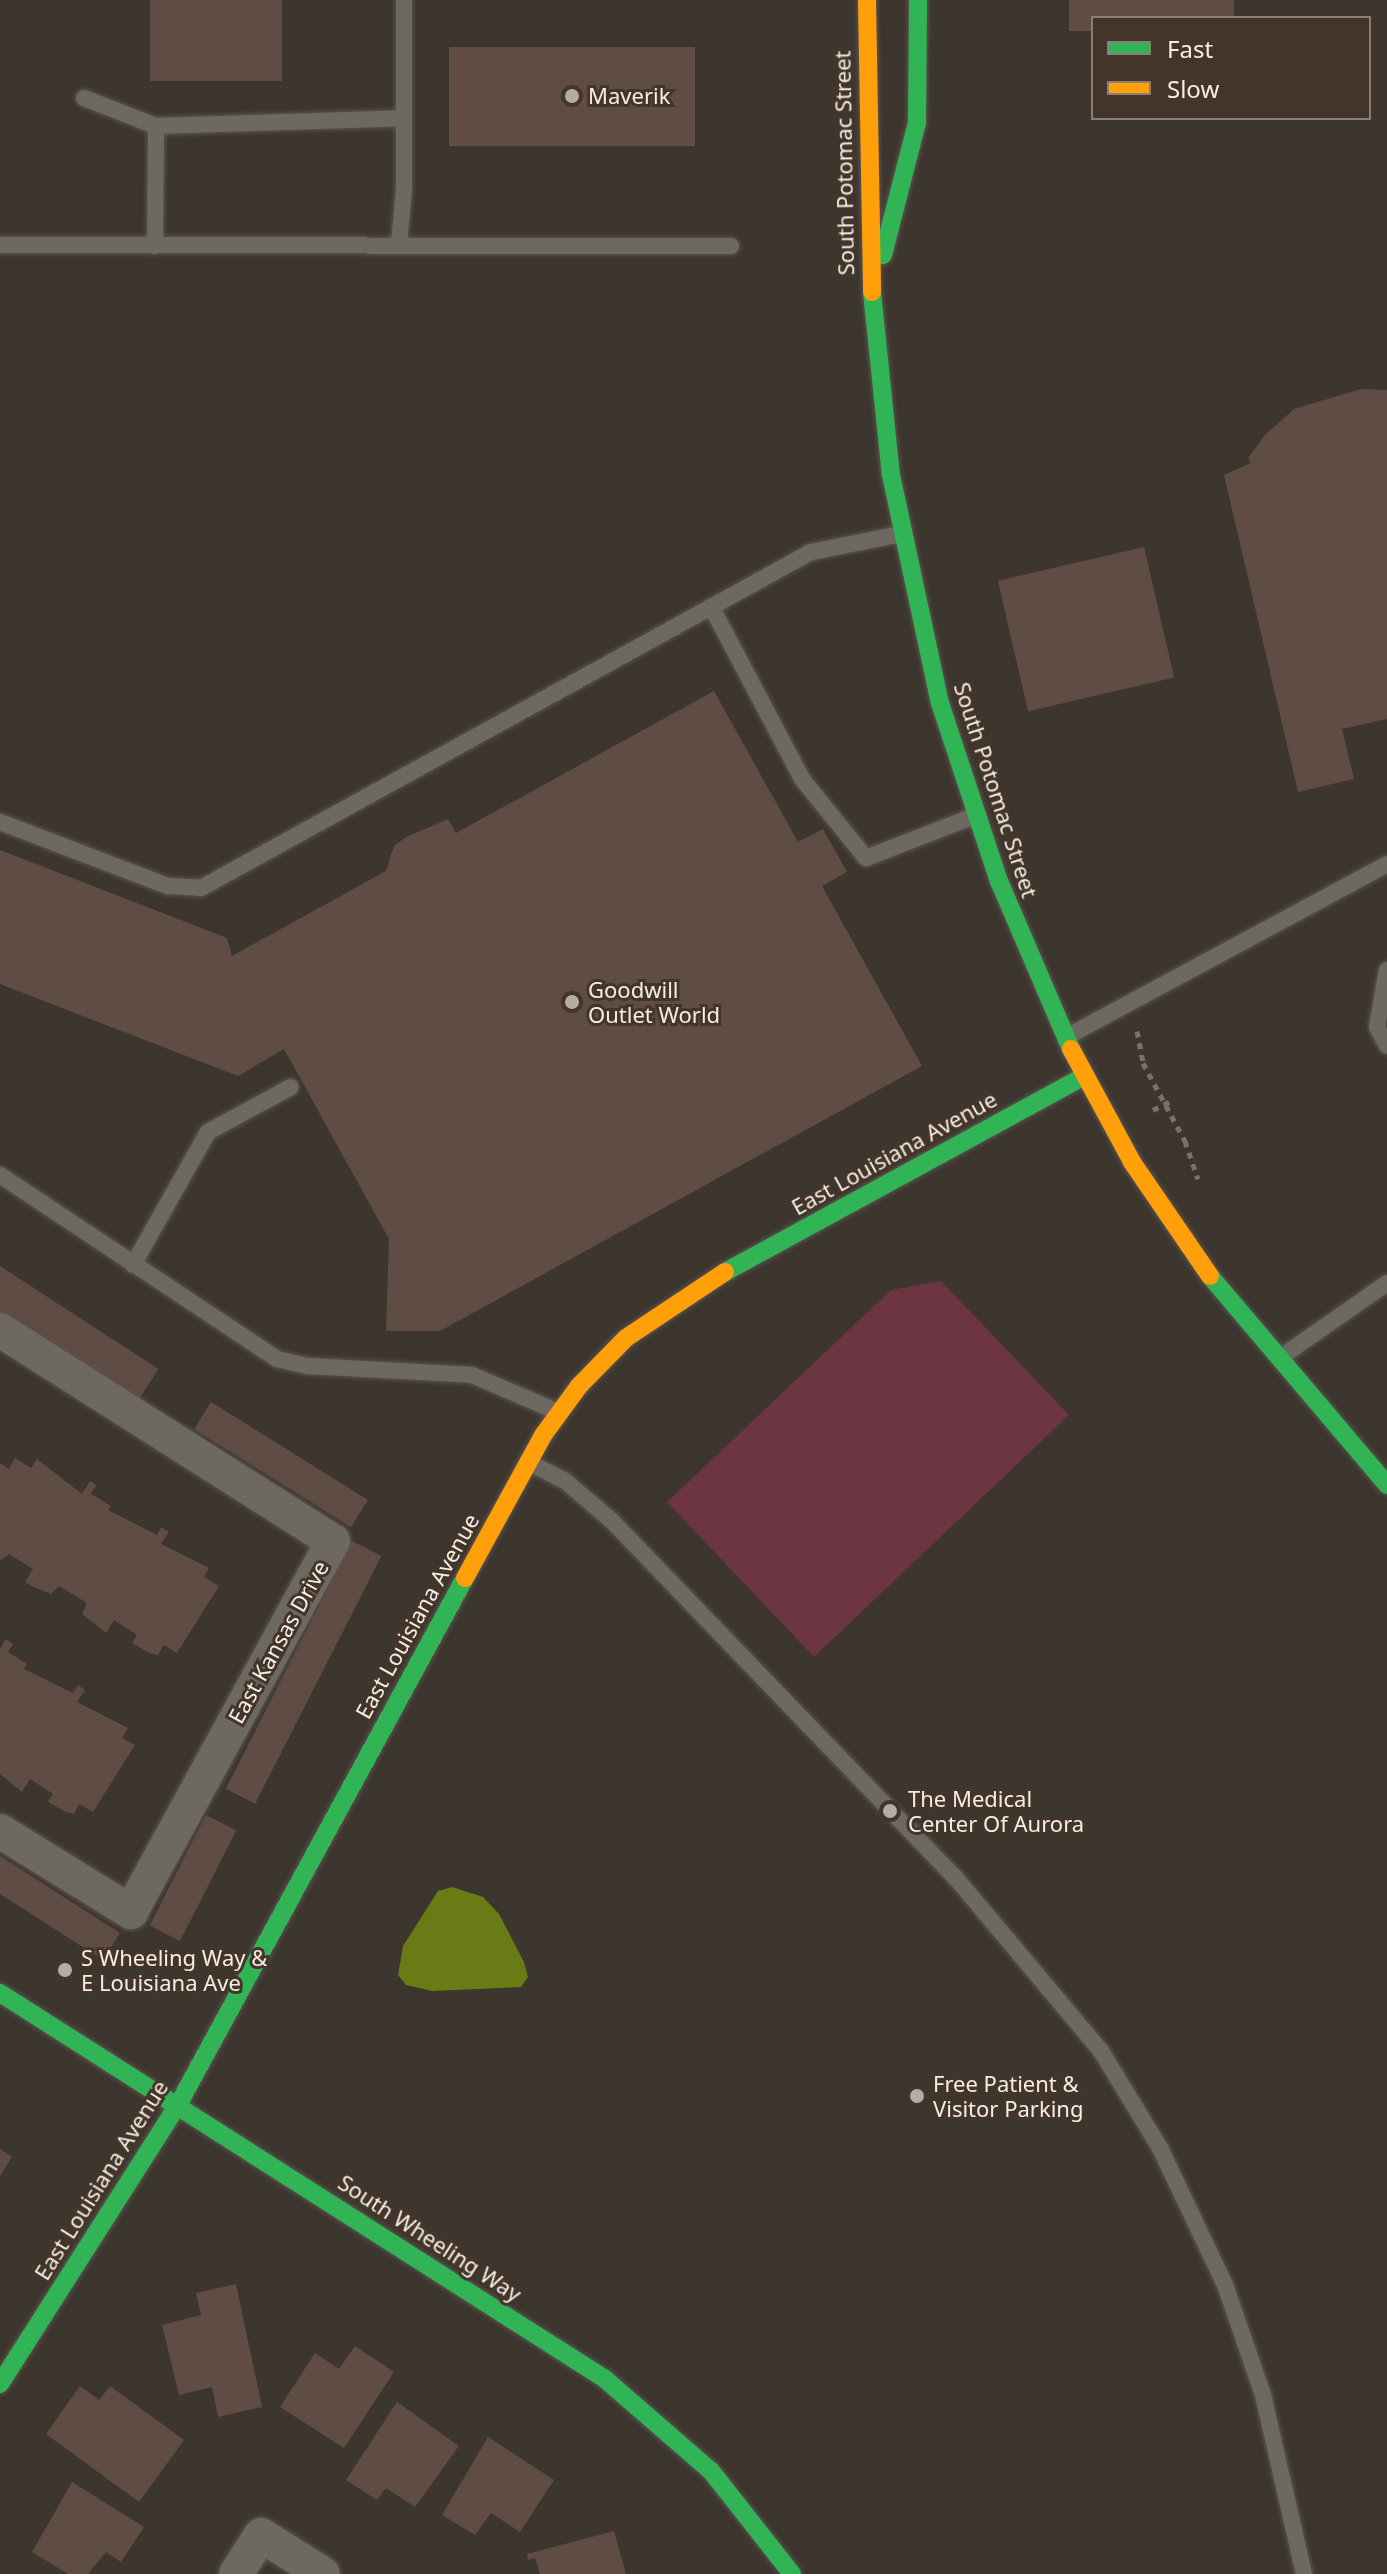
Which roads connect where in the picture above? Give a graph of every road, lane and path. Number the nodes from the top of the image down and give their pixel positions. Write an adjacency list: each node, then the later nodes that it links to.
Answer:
1 (404, 0): 5 (lane)
2 (918, 0): 11 (street)
3 (866, 6): 11 (street, South Potomac Street)
4 (84, 98): 6 (lane)
5 (404, 118): 6 (lane); 8 (lane)
6 (156, 126): 9 (lane)
7 (0, 245): 9 (lane)
8 (399, 245): 9 (lane); 10 (lane)
9 (155, 246)
10 (731, 246)
11 (872, 300): 12 (street, South Potomac Street)
12 (901, 534): 13 (lane); 14 (street, South Potomac Street)
13 (712, 608): 14 (lane); 15 (lane)
14 (977, 815): 19 (street, South Potomac Street)
15 (0, 822)
16 (1387, 864): 19 (lane)
17 (1387, 970): 20 (lane)
18 (1142, 1026): 24 (path)
19 (1064, 1038): 21 (street, South Potomac Street)
20 (1387, 1046)
21 (1083, 1077): 31 (street, South Potomac Street); 32 (street, East Louisiana Avenue)
22 (291, 1087): 28 (lane)
23 (1173, 1100): 24 (path)
24 (1163, 1104): 25 (path); 27 (path)
25 (1153, 1110)
26 (0, 1175): 28 (lane)
27 (1200, 1188)
28 (133, 1265): 32 (lane)
29 (1387, 1283): 31 (lane)
30 (0, 1330): 35 (street, East Kansas Drive)
31 (1276, 1360): 34 (street, South Potomac Street)
32 (558, 1412): 33 (street, East Louisiana Avenue)
33 (528, 1463): 37 (street, East Louisiana Avenue); 42 (lane)
34 (1387, 1485)
35 (0, 1831)
36 (0, 1993): 37 (street, South Wheeling Way)
37 (178, 2105): 38 (street, East Louisiana Avenue); 41 (street, South Wheeling Way)
38 (0, 2384)
39 (236, 2574): 40 (street)
40 (323, 2574)
41 (792, 2574)
42 (1304, 2574)

